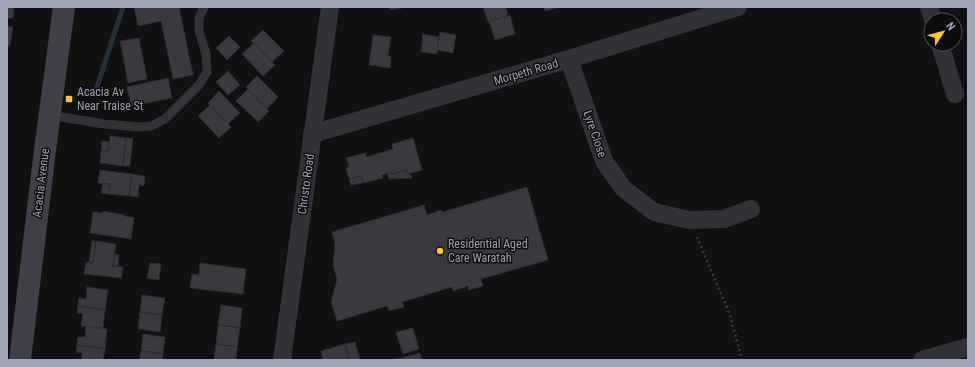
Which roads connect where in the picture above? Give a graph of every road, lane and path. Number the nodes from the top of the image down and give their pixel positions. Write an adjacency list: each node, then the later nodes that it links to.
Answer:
1 (64, 7): 8 (street, Acacia Avenue)
2 (204, 7): 8 (lane)
3 (330, 7): 9 (street, Christo Road)
4 (738, 7): 6 (street, Morpeth Road)
5 (942, 52): 7 (street)
6 (569, 59): 9 (street, Morpeth Road); 11 (street, Lyre Close)
7 (955, 94)
8 (49, 116): 13 (street, Acacia Avenue)
9 (312, 134): 14 (street, Christo Road)
10 (751, 209): 11 (street, Lyre Close)
11 (689, 220): 15 (path)
12 (968, 347): 16 (street)
13 (20, 360)
14 (282, 360)
15 (742, 360)
16 (922, 360)

